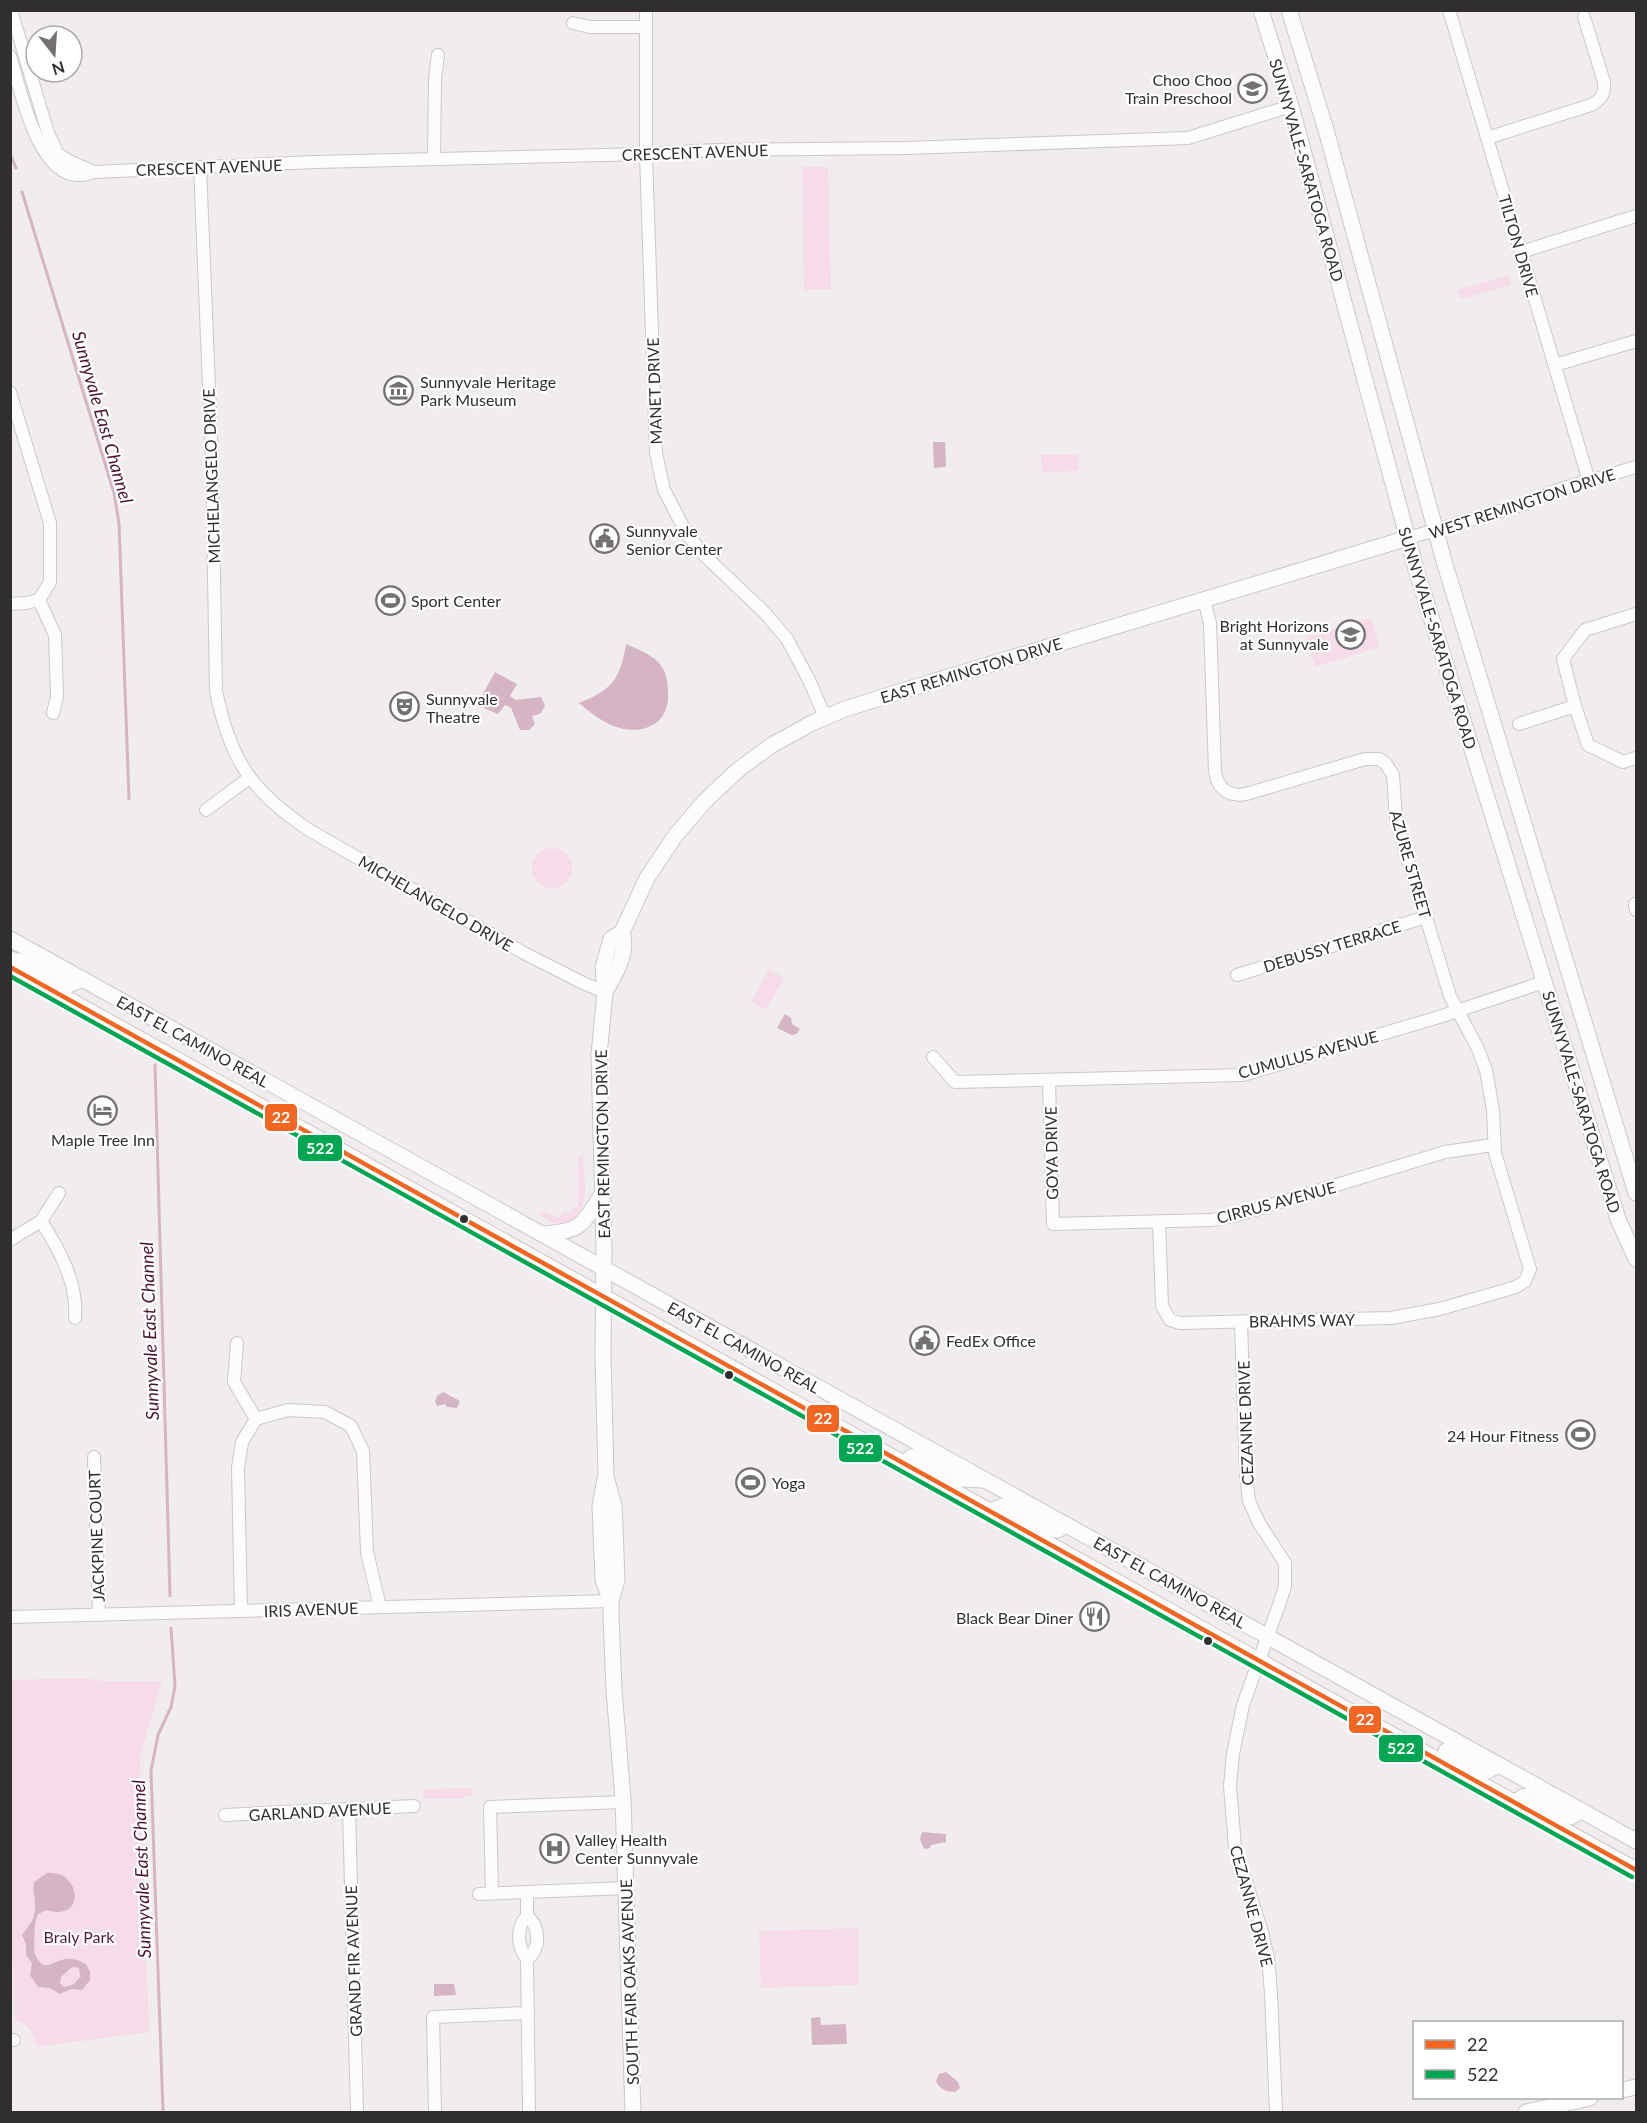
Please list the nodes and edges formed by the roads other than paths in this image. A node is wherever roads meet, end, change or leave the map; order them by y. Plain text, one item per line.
1 (11, 10) edge
2 (646, 10) edge
3 (1260, 10) edge
4 (1289, 10) edge
5 (1449, 10) edge
6 (1584, 17) dead end
7 (573, 23) dead end
8 (646, 27) junction
9 (438, 55) dead end
10 (10, 56) edge
11 (1291, 106) junction
12 (1487, 138) junction
13 (646, 154) junction
14 (55, 158) junction
15 (434, 159) junction
16 (200, 168) junction
17 (1636, 216) edge
18 (1521, 252) junction
19 (1636, 341) edge
20 (1555, 365) junction
21 (10, 392) edge
22 (1636, 467) edge
23 (1589, 481) junction
24 (1436, 530) junction
25 (1408, 538) junction
26 (39, 600) junction
27 (1204, 600) junction
28 (10, 604) edge
29 (1636, 614) edge
30 (1575, 706) junction
31 (52, 713) dead end
32 (825, 717) junction
33 (1519, 724) dead end
34 (1636, 758) edge
35 (249, 778) junction
36 (206, 810) dead end
37 (1426, 917) junction
38 (10, 939) edge
39 (10, 959) edge
40 (10, 967) edge
41 (1237, 975) dead end
42 (83, 979) junction
43 (1544, 982) junction
44 (604, 992) junction
45 (133, 1008) junction
46 (86, 1010) junction
47 (1457, 1010) junction
48 (933, 1057) dead end
49 (1049, 1081) junction
50 (1493, 1145) junction
51 (1636, 1193) edge
52 (59, 1194) dead end
53 (602, 1194) junction
54 (41, 1221) junction
55 (1159, 1222) junction
56 (1053, 1224) joint
57 (544, 1234) junction
58 (10, 1240) edge
59 (1636, 1259) edge
60 (604, 1269) junction
61 (1528, 1277) joint
62 (604, 1297) junction
63 (75, 1318) dead end
64 (1241, 1322) junction
65 (237, 1343) dead end
66 (256, 1419) junction
67 (94, 1457) dead end
68 (906, 1464) junction
69 (986, 1480) junction
70 (991, 1511) junction
71 (1065, 1524) junction
72 (611, 1601) junction
73 (380, 1607) junction
74 (241, 1611) junction
75 (99, 1615) junction
76 (10, 1617) edge
77 (1267, 1636) junction
78 (1260, 1660) junction
79 (1413, 1744) junction
80 (1499, 1765) junction
81 (623, 1802) junction
82 (1517, 1803) junction
83 (414, 1806) dead end
84 (349, 1809) junction
85 (1581, 1810) junction
86 (225, 1815) dead end
87 (1636, 1841) edge
88 (1636, 1870) edge
89 (626, 1888) junction
90 (527, 1892) junction
91 (528, 2013) junction
92 (1581, 2099) edge
93 (357, 2112) edge
94 (435, 2112) edge
95 (529, 2112) edge
96 (633, 2112) edge
97 (1276, 2112) edge
98 (1526, 2112) edge

1 - 14 street
2 - 8 street, MANET DRIVE
3 - 11 main road, SUNNYVALE-SARATOGA ROAD
4 - 24 main road, SUNNYVALE-SARATOGA ROAD
5 - 12 street, TILTON DRIVE
6 - 12 street
7 - 8 street
8 - 13 street, MANET DRIVE
9 - 15 street
10 - 14 street
11 - 13 street, CRESCENT AVENUE
11 - 25 main road, SUNNYVALE-SARATOGA ROAD
12 - 18 street, TILTON DRIVE
13 - 15 street, CRESCENT AVENUE
13 - 32 street, MANET DRIVE
14 - 16 street, CRESCENT AVENUE
15 - 16 street, CRESCENT AVENUE
16 - 35 street, MICHELANGELO DRIVE
17 - 18 street
18 - 20 street, TILTON DRIVE
19 - 20 street
20 - 23 street, TILTON DRIVE
21 - 26 street
22 - 23 street, WEST REMINGTON DRIVE
23 - 24 street, WEST REMINGTON DRIVE
24 - 25 street, WEST REMINGTON DRIVE
24 - 51 main road, SUNNYVALE-SARATOGA ROAD
25 - 27 main road, EAST REMINGTON DRIVE
25 - 43 main road, SUNNYVALE-SARATOGA ROAD
26 - 28 street
26 - 31 street
27 - 32 main road, EAST REMINGTON DRIVE
27 - 37 street, AZURE STREET
29 - 30 street
30 - 33 street
30 - 34 street
32 - 44 main road, EAST REMINGTON DRIVE
35 - 36 street
35 - 44 street, MICHELANGELO DRIVE
37 - 41 street, DEBUSSY TERRACE
37 - 47 street, AZURE STREET
38 - 42 main road, EAST EL CAMINO REAL
39 - 42 main road
40 - 46 main road, EAST EL CAMINO REAL
42 - 45 main road, EAST EL CAMINO REAL
43 - 47 street, CUMULUS AVENUE
43 - 59 main road, SUNNYVALE-SARATOGA ROAD
44 - 53 main road, EAST REMINGTON DRIVE
45 - 46 main road
45 - 57 main road, EAST EL CAMINO REAL
46 - 62 main road, EAST EL CAMINO REAL
47 - 49 street, CUMULUS AVENUE
47 - 50 street, AZURE STREET
48 - 49 street, CUMULUS AVENUE
49 - 56 street, GOYA DRIVE
50 - 55 street, CIRRUS AVENUE
50 - 61 street, AZURE STREET
52 - 54 street
53 - 57 main road
53 - 60 main road, EAST REMINGTON DRIVE
54 - 58 street
54 - 63 street
55 - 56 street, CIRRUS AVENUE
55 - 64 street, BRAHMS WAY
57 - 60 main road, EAST EL CAMINO REAL
60 - 62 main road, EAST REMINGTON DRIVE
60 - 69 main road, EAST EL CAMINO REAL
61 - 64 street, BRAHMS WAY
62 - 68 main road, EAST EL CAMINO REAL
62 - 72 main road, SOUTH FAIR OAKS AVENUE
64 - 77 street, CEZANNE DRIVE
65 - 66 street
66 - 73 street
66 - 74 street
67 - 75 street, JACKPINE COURT
68 - 69 main road
68 - 70 main road, EAST EL CAMINO REAL
69 - 71 main road, EAST EL CAMINO REAL
70 - 71 main road
70 - 78 main road, EAST EL CAMINO REAL
71 - 77 main road, EAST EL CAMINO REAL
72 - 73 street, IRIS AVENUE
72 - 81 main road, SOUTH FAIR OAKS AVENUE
73 - 74 street, IRIS AVENUE
74 - 75 street, IRIS AVENUE
75 - 76 street, IRIS AVENUE
77 - 78 street, CEZANNE DRIVE
77 - 80 main road, EAST EL CAMINO REAL
78 - 79 main road, EAST EL CAMINO REAL
78 - 97 street, CEZANNE DRIVE
79 - 80 main road
79 - 82 main road, EAST EL CAMINO REAL
80 - 85 main road, EAST EL CAMINO REAL
81 - 89 main road, SOUTH FAIR OAKS AVENUE
81 - 90 street
82 - 85 main road
82 - 88 main road, EAST EL CAMINO REAL
83 - 84 street, GARLAND AVENUE
84 - 86 street, GARLAND AVENUE
84 - 93 street, GRAND FIR AVENUE
85 - 87 main road, EAST EL CAMINO REAL
89 - 90 street
89 - 96 main road, SOUTH FAIR OAKS AVENUE
90 - 91 street
91 - 94 street
91 - 95 street
92 - 98 main road

